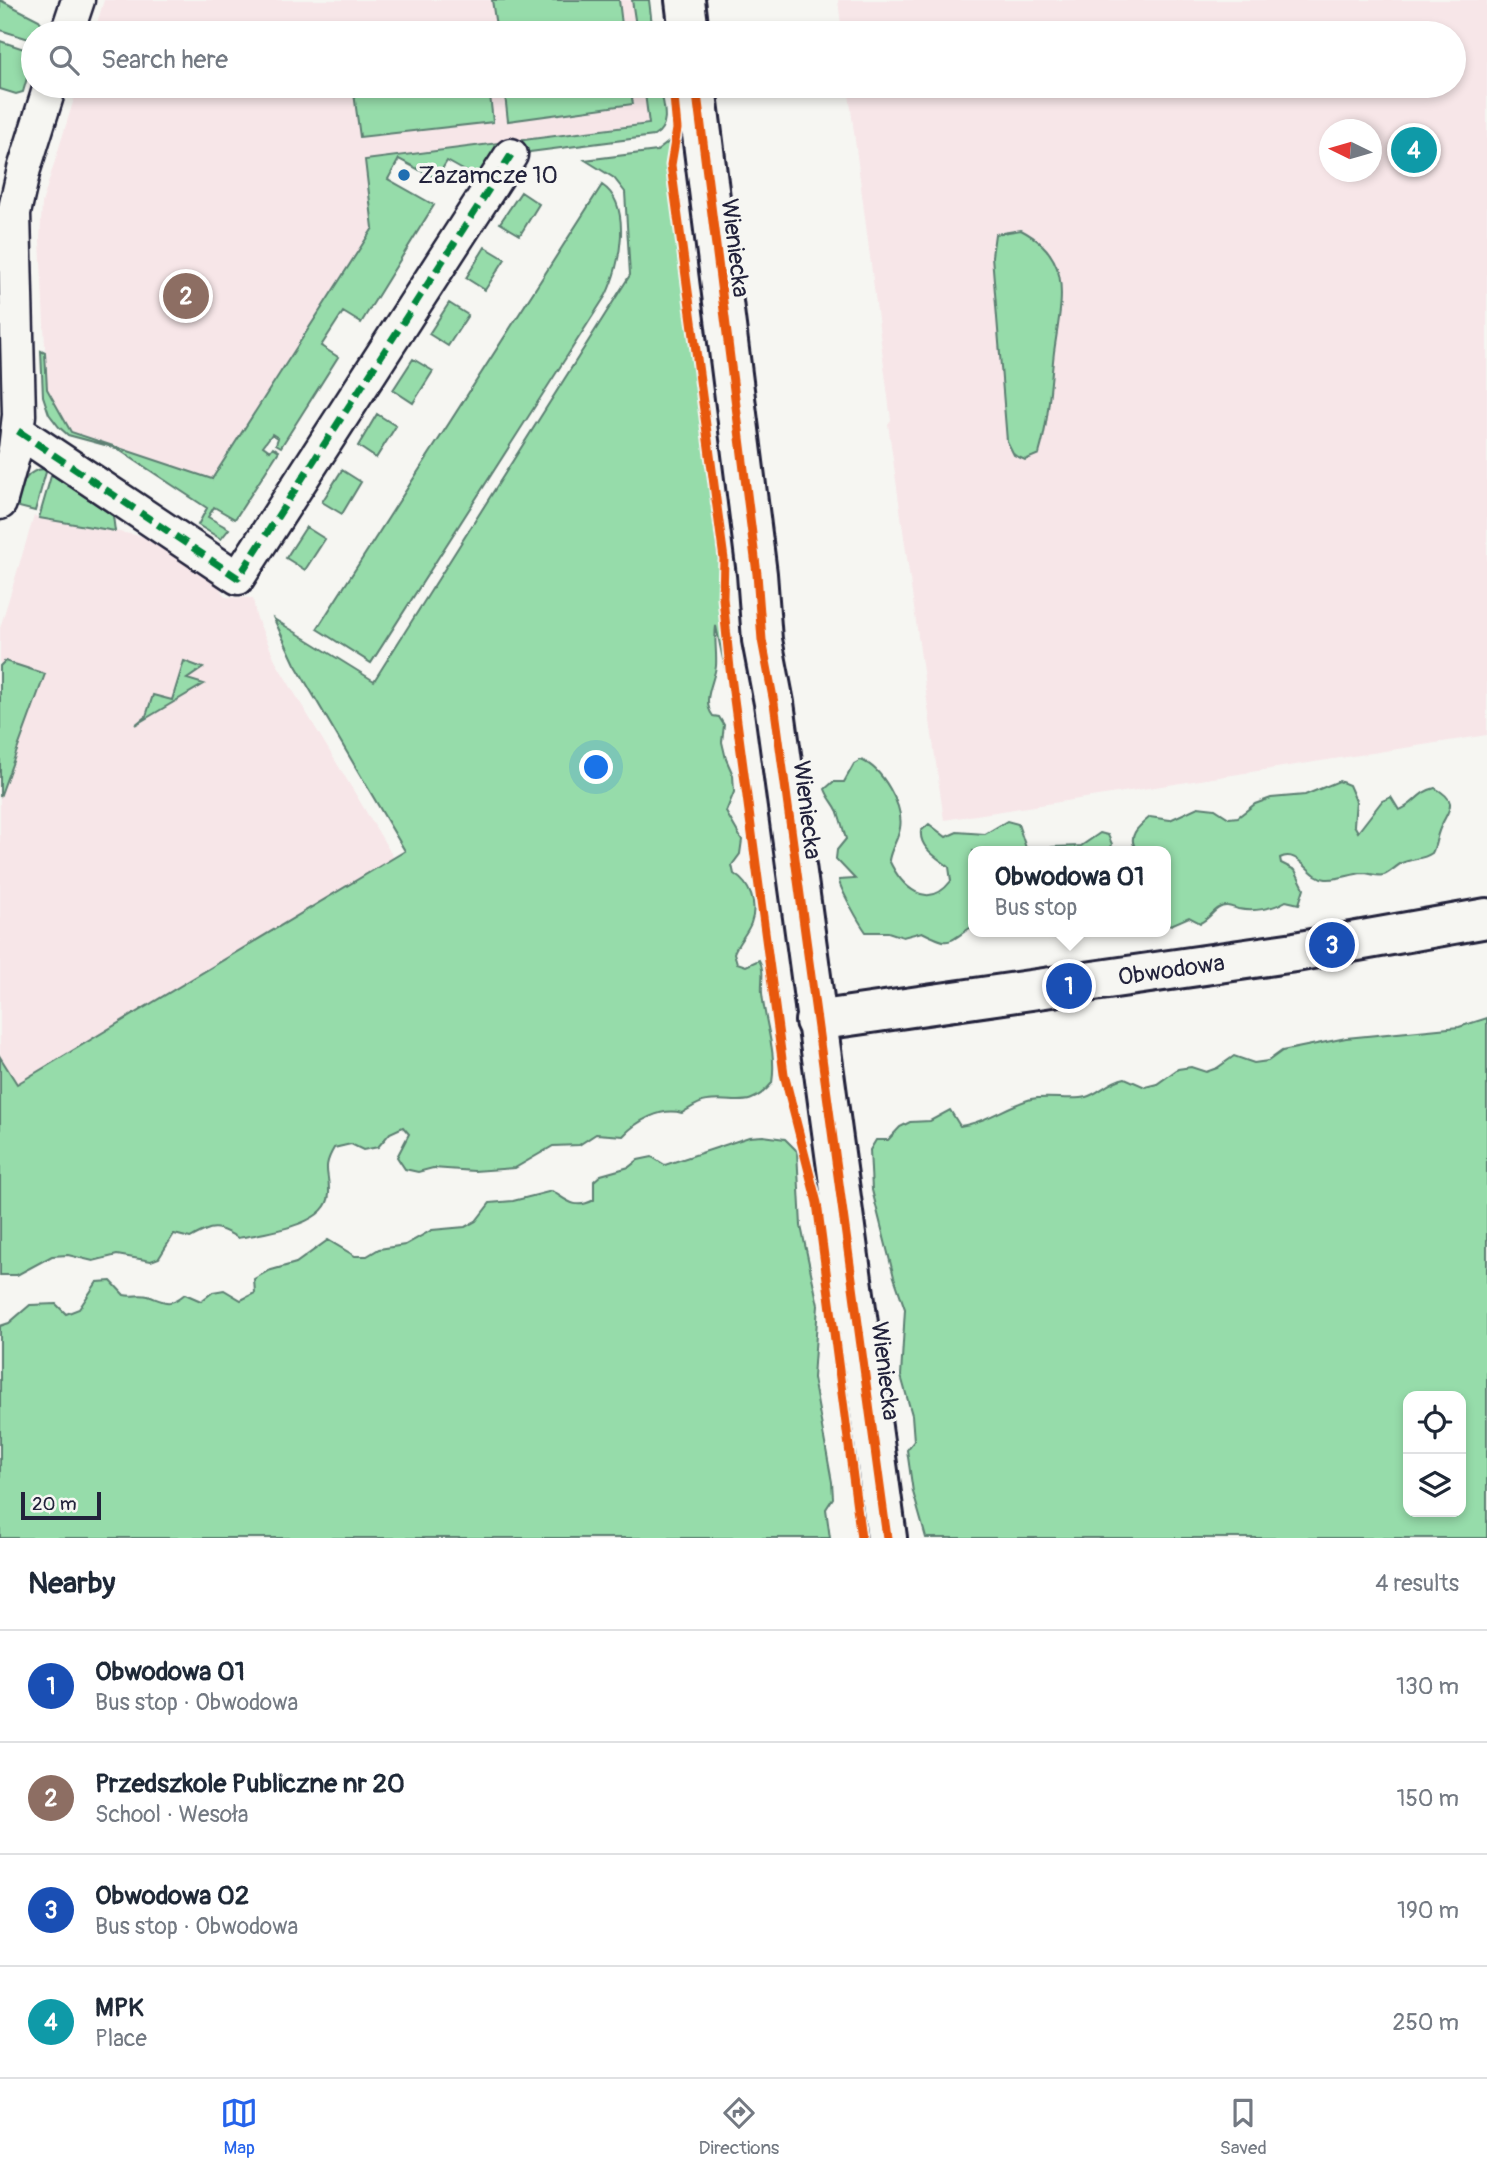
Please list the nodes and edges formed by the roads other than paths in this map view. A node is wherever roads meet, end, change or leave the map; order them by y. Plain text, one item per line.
1 (78, 0) edge
2 (685, 0) edge
3 (71, 21) edge
4 (688, 21) edge
5 (46, 98) edge
6 (698, 98) edge
7 (511, 155) dead end
8 (18, 431) junction
9 (0, 503) edge
10 (1487, 918) edge
11 (815, 1021) junction
12 (887, 1538) edge

1 - 3 street
2 - 4 street
5 - 8 street
6 - 11 street, Wieniecka
7 - 8 street
8 - 9 street
10 - 11 street, Obwodowa
11 - 12 street, Wieniecka

